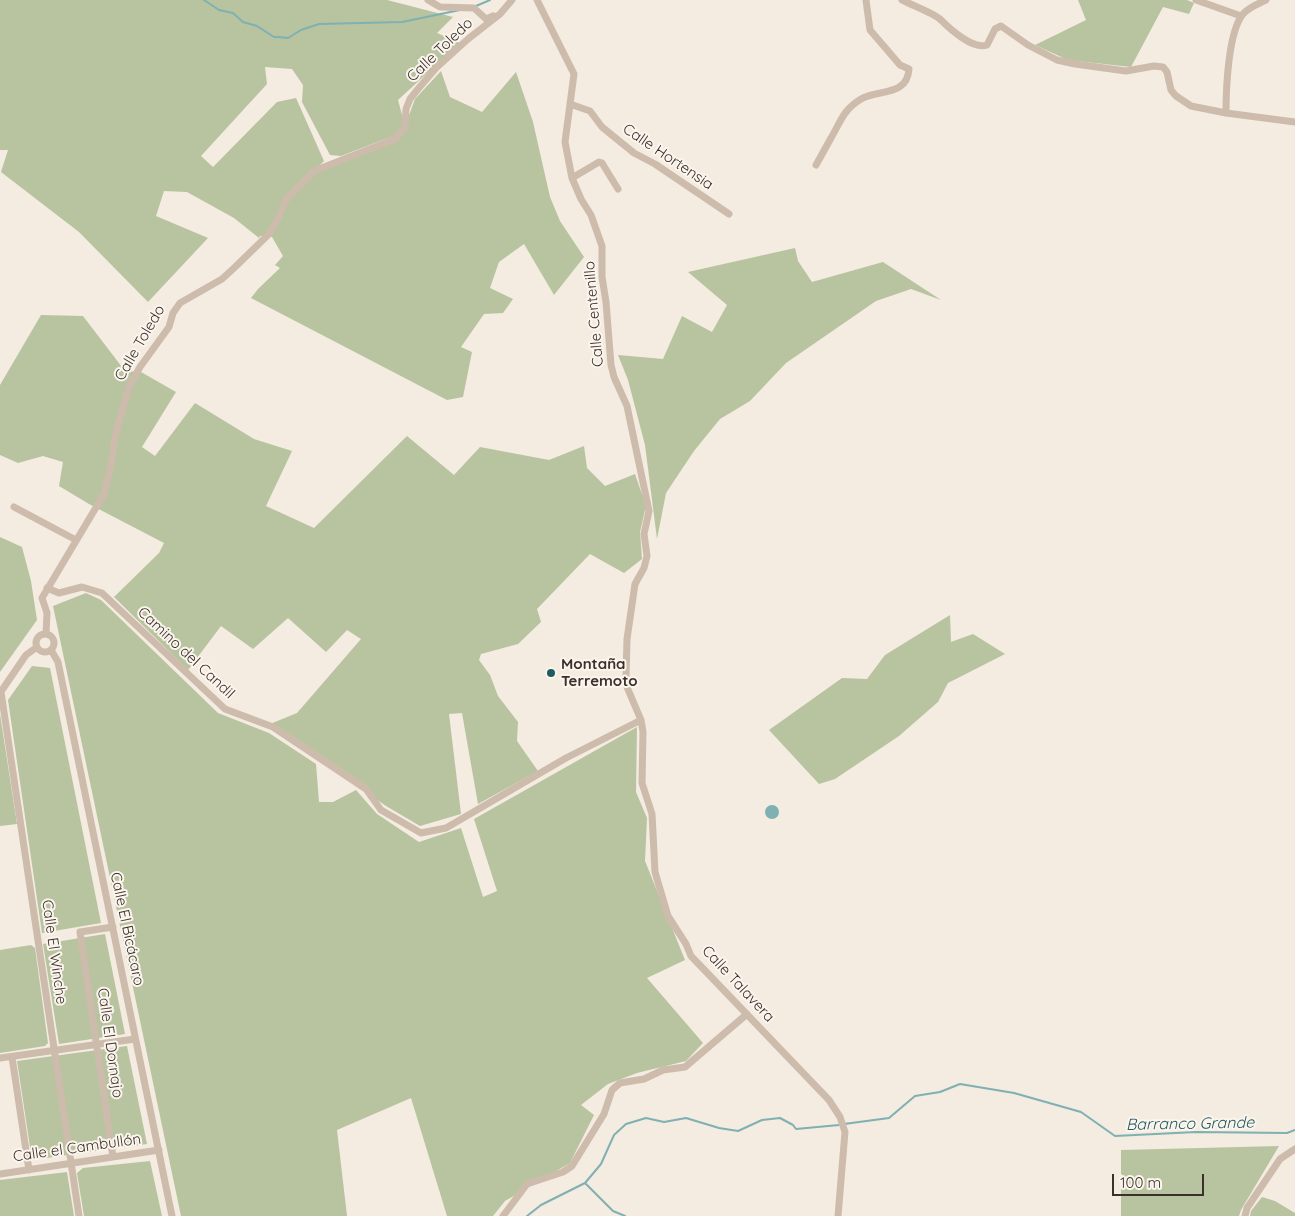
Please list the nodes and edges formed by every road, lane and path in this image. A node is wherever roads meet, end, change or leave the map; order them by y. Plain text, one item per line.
1 (428, 0) edge
2 (512, 0) edge
3 (537, 0) edge
4 (866, 0) edge
5 (902, 0) edge
6 (1196, 0) edge
7 (1266, 0) edge
8 (503, 12) junction
9 (1241, 16) junction
10 (570, 104) junction
11 (1226, 113) junction
12 (1295, 122) edge
13 (816, 165) dead end
14 (572, 178) junction
15 (618, 188) dead end
16 (729, 214) dead end
17 (14, 507) dead end
18 (76, 540) junction
19 (47, 588) junction
20 (46, 634) junction
21 (36, 647) junction
22 (50, 650) junction
23 (1, 692) edge
24 (641, 720) junction
25 (112, 927) junction
26 (747, 1014) junction
27 (135, 1039) junction
28 (96, 1045) junction
29 (54, 1051) junction
30 (12, 1056) junction
31 (0, 1058) edge
32 (1295, 1149) edge
33 (159, 1150) junction
34 (113, 1157) junction
35 (71, 1163) junction
36 (29, 1170) junction
37 (0, 1174) edge
38 (79, 1216) edge
39 (172, 1216) edge
40 (503, 1216) edge
41 (838, 1216) edge
42 (1245, 1216) edge

1 - 8 street
2 - 8 street, Calle Toledo
3 - 10 street, Calle Centenillo
4 - 13 street
5 - 11 street
6 - 9 street
7 - 9 street
8 - 18 street, Calle Toledo
9 - 11 street
10 - 14 street, Calle Centenillo
10 - 16 street, Calle Hortensia
11 - 12 street
14 - 15 street
14 - 24 street, Calle Centenillo
17 - 18 street
18 - 19 street, Calle Toledo
19 - 20 street, Calle Toledo
19 - 24 street, Camino del Candil
20 - 21 street
20 - 22 street
21 - 22 street
21 - 23 street
22 - 25 street, Calle El Bicácaro
23 - 29 street, Calle El Winche
24 - 26 street, Calle Talavera
25 - 27 street, Calle El Bicácaro
25 - 28 street, Calle El Dornajo
26 - 40 street
26 - 41 street, Calle Talavera
27 - 28 street
27 - 33 street, Calle El Bicácaro
28 - 29 street
28 - 34 street, Calle El Dornajo
29 - 30 street
29 - 35 street, Calle El Winche
30 - 31 street
30 - 36 street
32 - 42 street
33 - 34 street, Calle el Cambullón
33 - 39 street, Calle El Bicácaro
34 - 35 street, Calle el Cambullón
35 - 36 street, Calle el Cambullón
35 - 38 street, Calle El Winche
36 - 37 street, Calle el Cambullón

